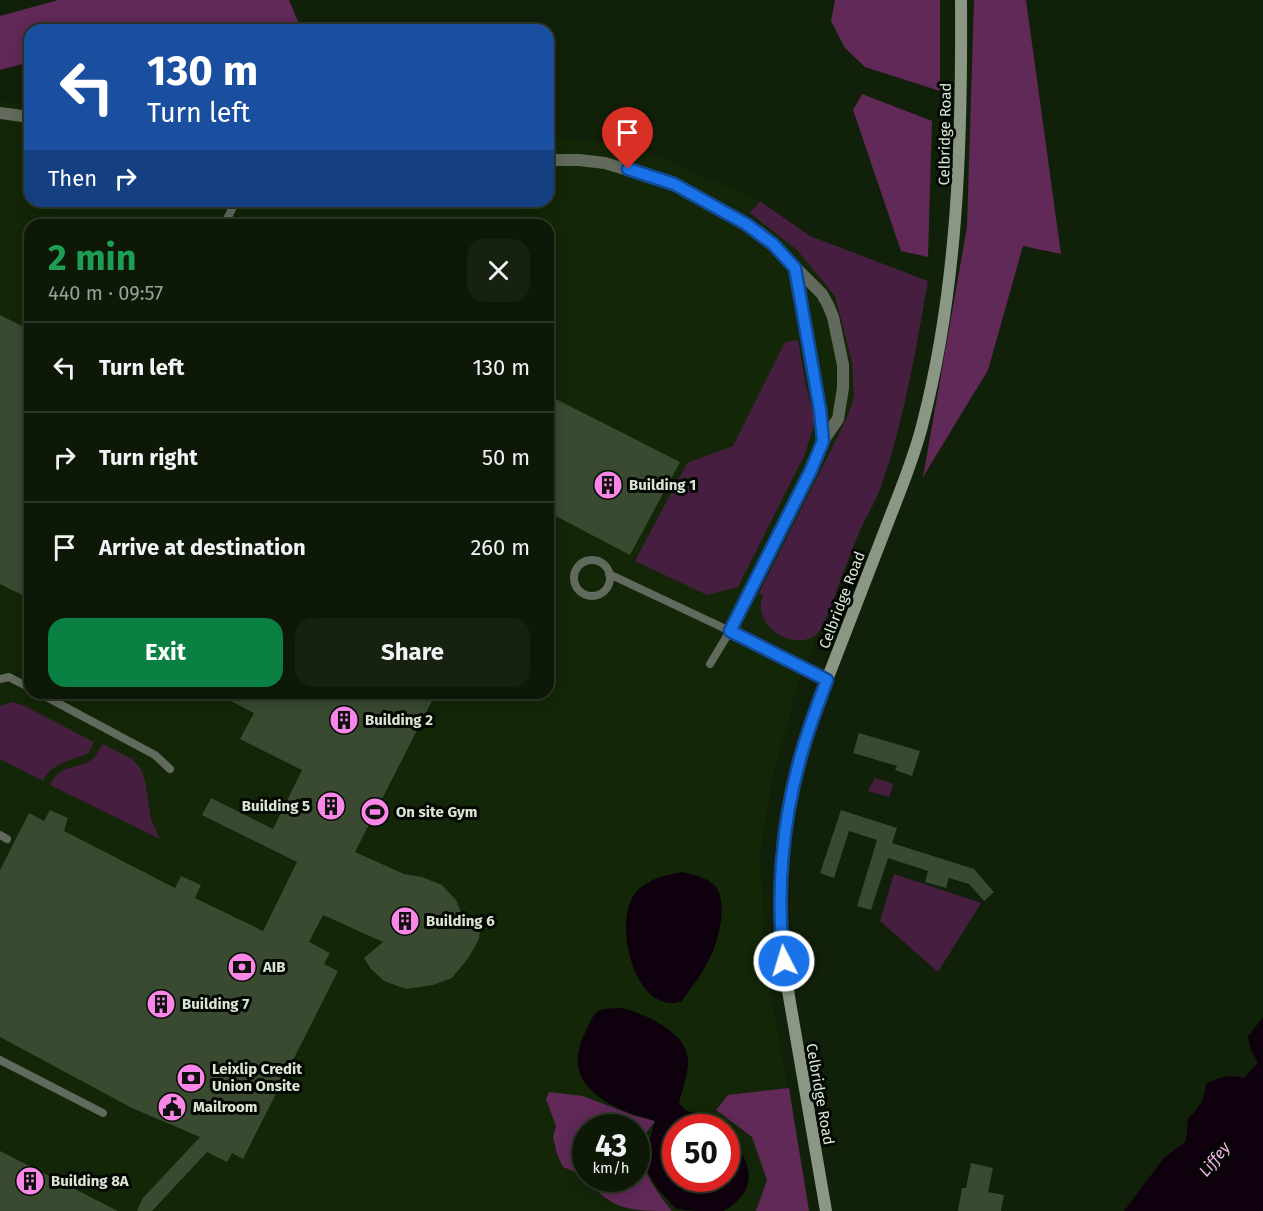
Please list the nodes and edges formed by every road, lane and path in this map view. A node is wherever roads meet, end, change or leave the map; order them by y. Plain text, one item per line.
1 (961, 0) edge
2 (0, 113) edge
3 (24, 116) edge
4 (554, 160) edge
5 (795, 268) junction
6 (823, 441) junction
7 (609, 574) junction
8 (730, 631) junction
9 (710, 664) dead end
10 (0, 679) edge
11 (827, 680) junction
12 (24, 685) edge
13 (50, 699) edge
14 (170, 769) dead end
15 (0, 1060) edge
16 (103, 1113) dead end
17 (826, 1211) edge

1 - 11 main road, Celbridge Road
2 - 3 street
4 - 5 street
5 - 6 street
5 - 6 street
6 - 8 street
7 - 7 lane
7 - 8 lane
8 - 9 lane
8 - 11 street
10 - 12 lane
11 - 17 main road, Celbridge Road
13 - 14 lane
15 - 16 lane

